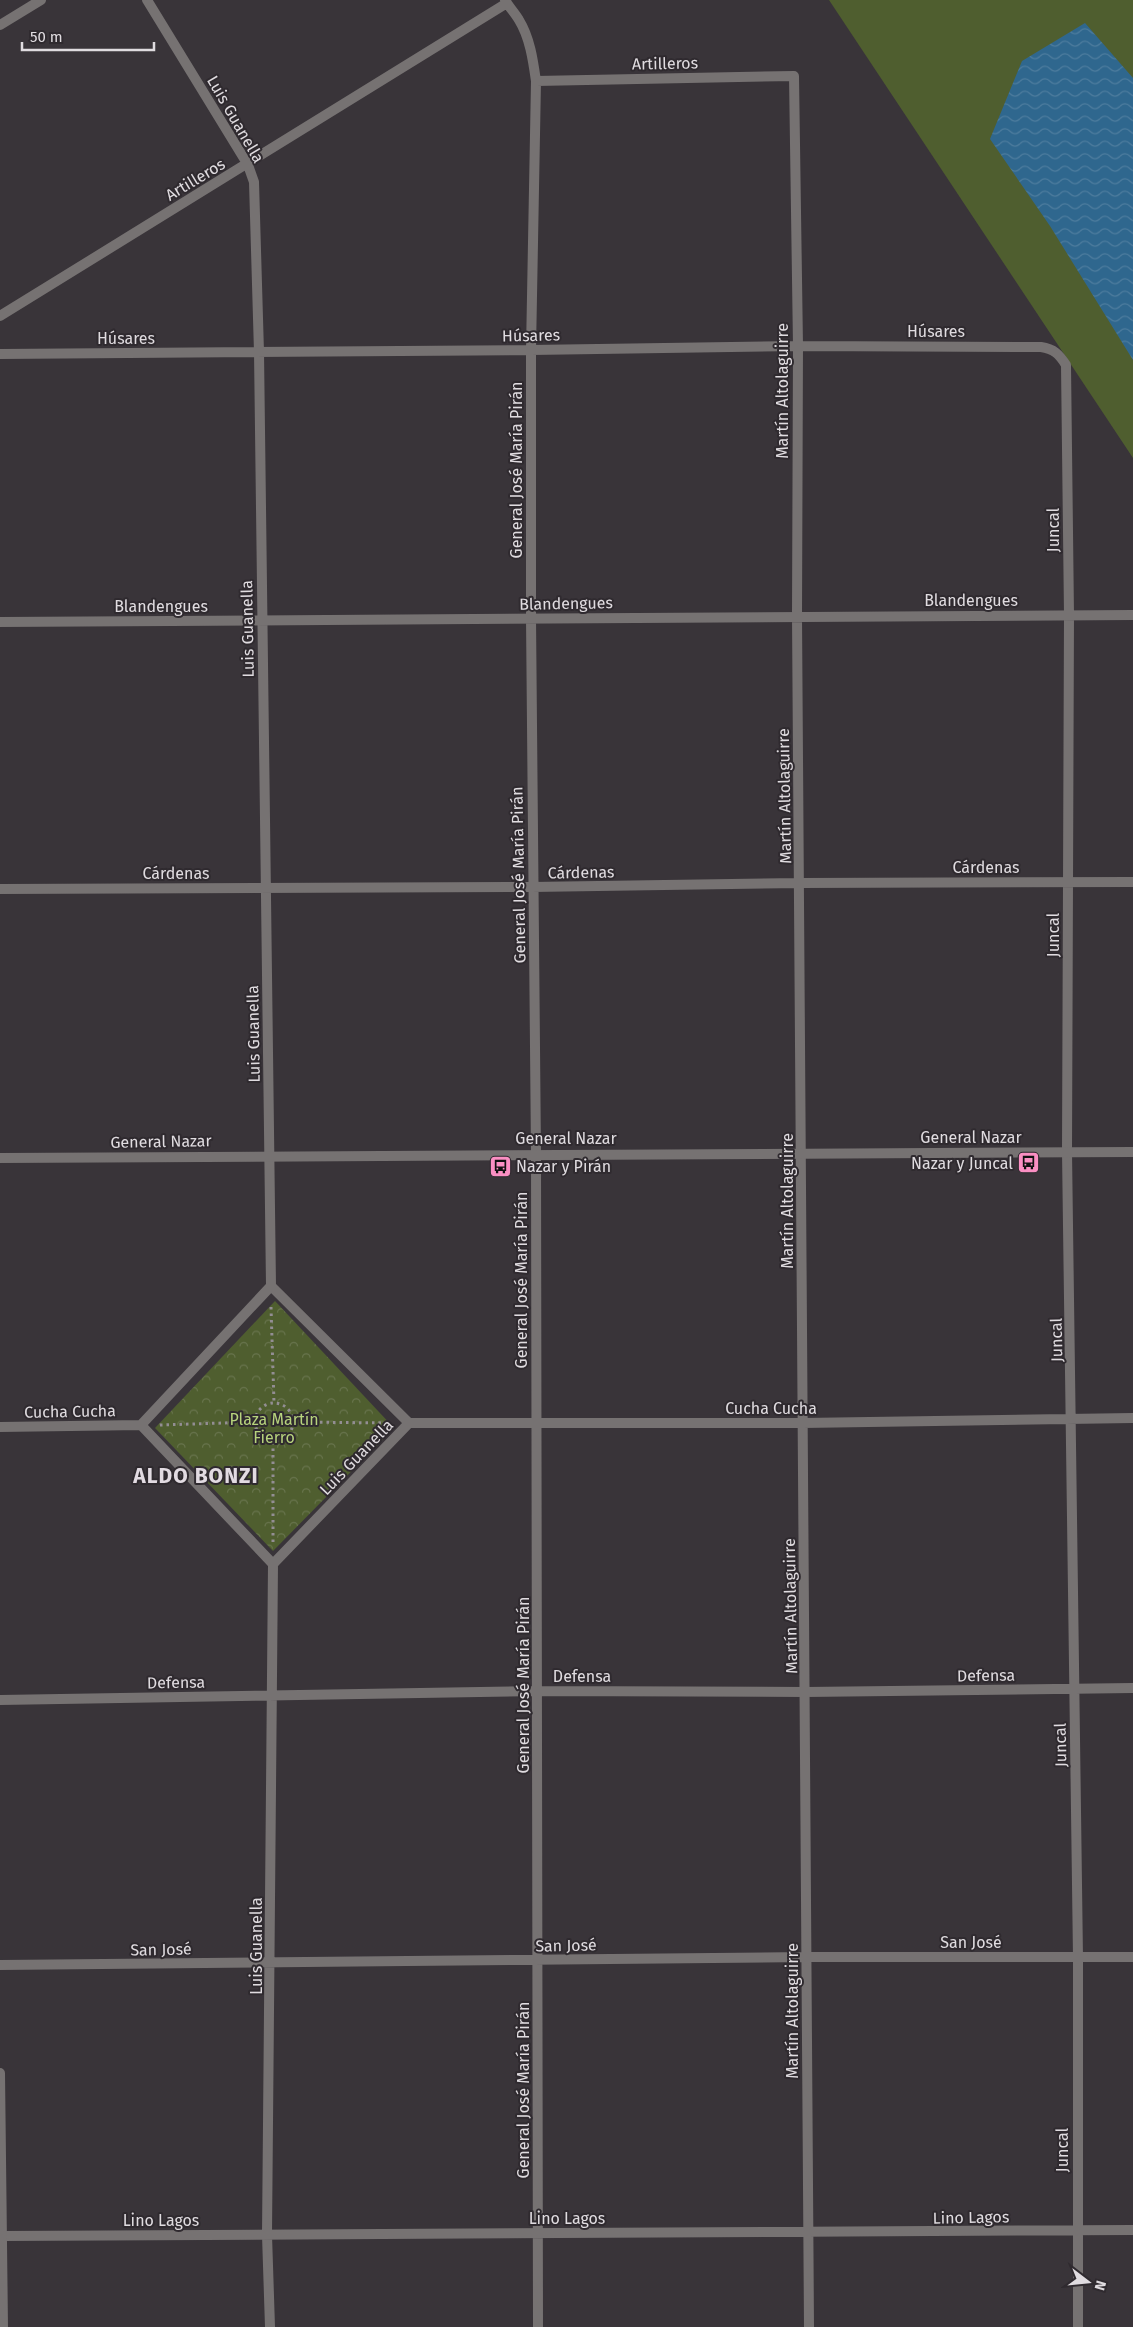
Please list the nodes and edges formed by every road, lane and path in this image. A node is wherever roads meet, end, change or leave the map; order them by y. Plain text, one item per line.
1 (41, 0) edge
2 (147, 0) edge
3 (506, 2) edge
4 (0, 25) edge
5 (794, 76) joint
6 (536, 81) junction
7 (248, 165) junction
8 (0, 316) edge
9 (798, 346) junction
10 (531, 350) junction
11 (259, 352) junction
12 (0, 354) edge
13 (1060, 355) joint
14 (1069, 615) junction
15 (1133, 615) edge
16 (797, 616) junction
17 (531, 618) junction
18 (262, 620) junction
19 (0, 622) edge
20 (1068, 882) junction
21 (1133, 882) edge
22 (800, 883) junction
23 (265, 888) junction
24 (532, 888) junction
25 (0, 889) edge
26 (801, 1152) junction
27 (1067, 1152) junction
28 (1133, 1152) edge
29 (536, 1154) junction
30 (270, 1156) junction
31 (0, 1158) edge
32 (270, 1286) junction
33 (274, 1403) junction
34 (1133, 1418) edge
35 (1072, 1420) junction
36 (255, 1422) junction
37 (294, 1422) junction
38 (409, 1423) junction
39 (803, 1423) junction
40 (536, 1424) junction
41 (141, 1425) junction
42 (0, 1427) edge
43 (273, 1442) junction
44 (273, 1564) junction
45 (1074, 1688) junction
46 (1133, 1688) edge
47 (538, 1691) junction
48 (806, 1692) junction
49 (272, 1695) junction
50 (0, 1700) edge
51 (1078, 1956) junction
52 (1133, 1956) edge
53 (807, 1957) junction
54 (538, 1960) junction
55 (271, 1963) junction
56 (0, 1966) edge
57 (0, 2073) edge
58 (1133, 2230) edge
59 (1076, 2231) junction
60 (538, 2233) junction
61 (809, 2234) junction
62 (267, 2235) junction
63 (1, 2236) edge
64 (2, 2327) edge
65 (270, 2327) edge
66 (538, 2327) edge
67 (810, 2327) edge
68 (1078, 2327) edge

1 - 4 street
2 - 7 street, Luis Guanella
3 - 6 street, General José María Pirán
3 - 7 street, Artilleros
5 - 6 street, Artilleros
5 - 9 street, Martín Altolaguirre
6 - 10 street, General José María Pirán
7 - 8 street, Artilleros
7 - 11 street, Luis Guanella
9 - 10 street, Húsares
9 - 13 street, Húsares
9 - 16 street, Martín Altolaguirre
10 - 11 street, Húsares
10 - 17 street, General José María Pirán
11 - 12 street, Húsares
11 - 18 street, Luis Guanella
13 - 14 street, Juncal
14 - 15 street, Blandengues
14 - 16 street, Blandengues
14 - 20 street, Juncal
16 - 17 street, Blandengues
16 - 22 street, Martín Altolaguirre
17 - 18 street, Blandengues
17 - 24 street, General José María Pirán
18 - 19 street, Blandengues
18 - 23 street, Luis Guanella
20 - 21 street, Cárdenas
20 - 22 street, Cárdenas
20 - 27 street, Juncal
22 - 24 street, Cárdenas
22 - 26 street, Martín Altolaguirre
23 - 24 street, Cárdenas
23 - 25 street, Cárdenas
23 - 30 street, Luis Guanella
24 - 29 street, General José María Pirán
26 - 27 street, General Nazar
26 - 29 street, General Nazar
26 - 39 street, Martín Altolaguirre
27 - 28 street, General Nazar
27 - 35 street, Juncal
29 - 30 street, General Nazar
29 - 40 street, General José María Pirán
30 - 31 street, General Nazar
30 - 32 street, Luis Guanella
32 - 33 path
32 - 38 street, Luis Guanella
32 - 41 street
33 - 36 path
33 - 37 path
34 - 35 street, Cucha Cucha
35 - 39 street, Cucha Cucha
35 - 45 street, Juncal
36 - 41 path
36 - 43 path
37 - 38 path
37 - 43 path
38 - 40 street, Cucha Cucha
38 - 44 street, Luis Guanella
39 - 40 street, Cucha Cucha
39 - 48 street, Martín Altolaguirre
40 - 47 street, General José María Pirán
41 - 42 street, Cucha Cucha
41 - 44 street
43 - 44 path
44 - 49 street, Luis Guanella
45 - 46 street, Defensa
45 - 48 street, Defensa
45 - 51 street, Juncal
47 - 48 street, Defensa
47 - 49 street, Defensa
47 - 54 street, General José María Pirán
48 - 53 street, Martín Altolaguirre
49 - 50 street, Defensa
49 - 55 street, Luis Guanella
51 - 52 street, San José
51 - 53 street, San José
51 - 59 street, Juncal
53 - 54 street, San José
53 - 61 street, Martín Altolaguirre
54 - 55 street, San José
54 - 60 street, General José María Pirán
55 - 56 street, San José
55 - 62 street, Luis Guanella
57 - 63 street
58 - 59 street, Lino Lagos
59 - 61 street, Lino Lagos
59 - 68 street, Juncal
60 - 61 street, Lino Lagos
60 - 62 street, Lino Lagos
60 - 66 street, General José María Pirán
61 - 67 street, Martín Altolaguirre
62 - 63 street, Lino Lagos
62 - 65 street, Luis Guanella
63 - 64 street

